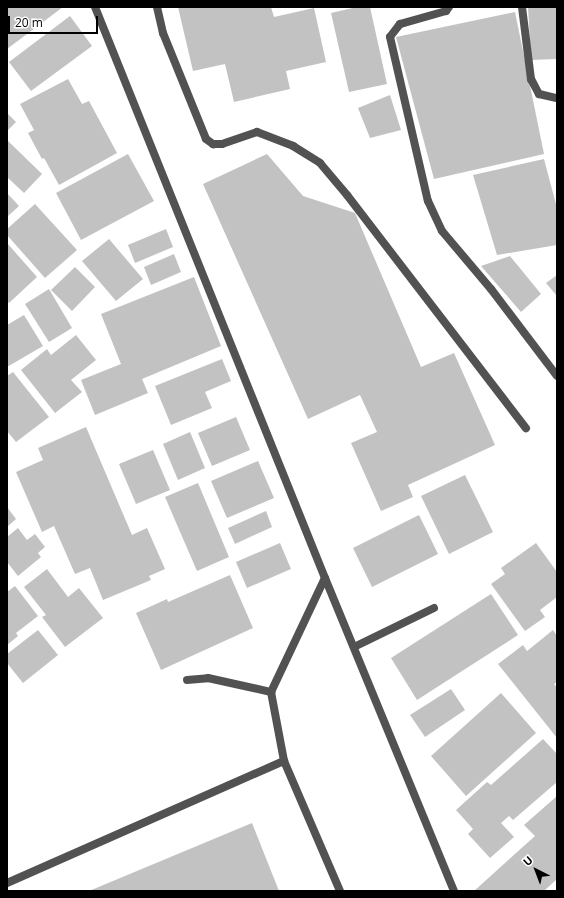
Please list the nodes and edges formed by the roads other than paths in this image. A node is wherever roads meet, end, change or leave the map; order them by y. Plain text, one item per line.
1 (95, 7) edge
2 (156, 7) edge
3 (449, 7) edge
4 (522, 7) edge
5 (557, 98) edge
6 (557, 376) edge
7 (526, 428) dead end
8 (325, 578) junction
9 (434, 608) dead end
10 (354, 647) junction
11 (187, 680) dead end
12 (271, 692) junction
13 (284, 761) junction
14 (7, 883) edge
15 (340, 891) edge
16 (454, 891) edge

1 - 8 street
2 - 7 street
3 - 6 street
4 - 5 street
8 - 10 street
8 - 12 street
9 - 10 street
10 - 16 street
11 - 12 street
12 - 13 street
13 - 14 street
13 - 15 street

